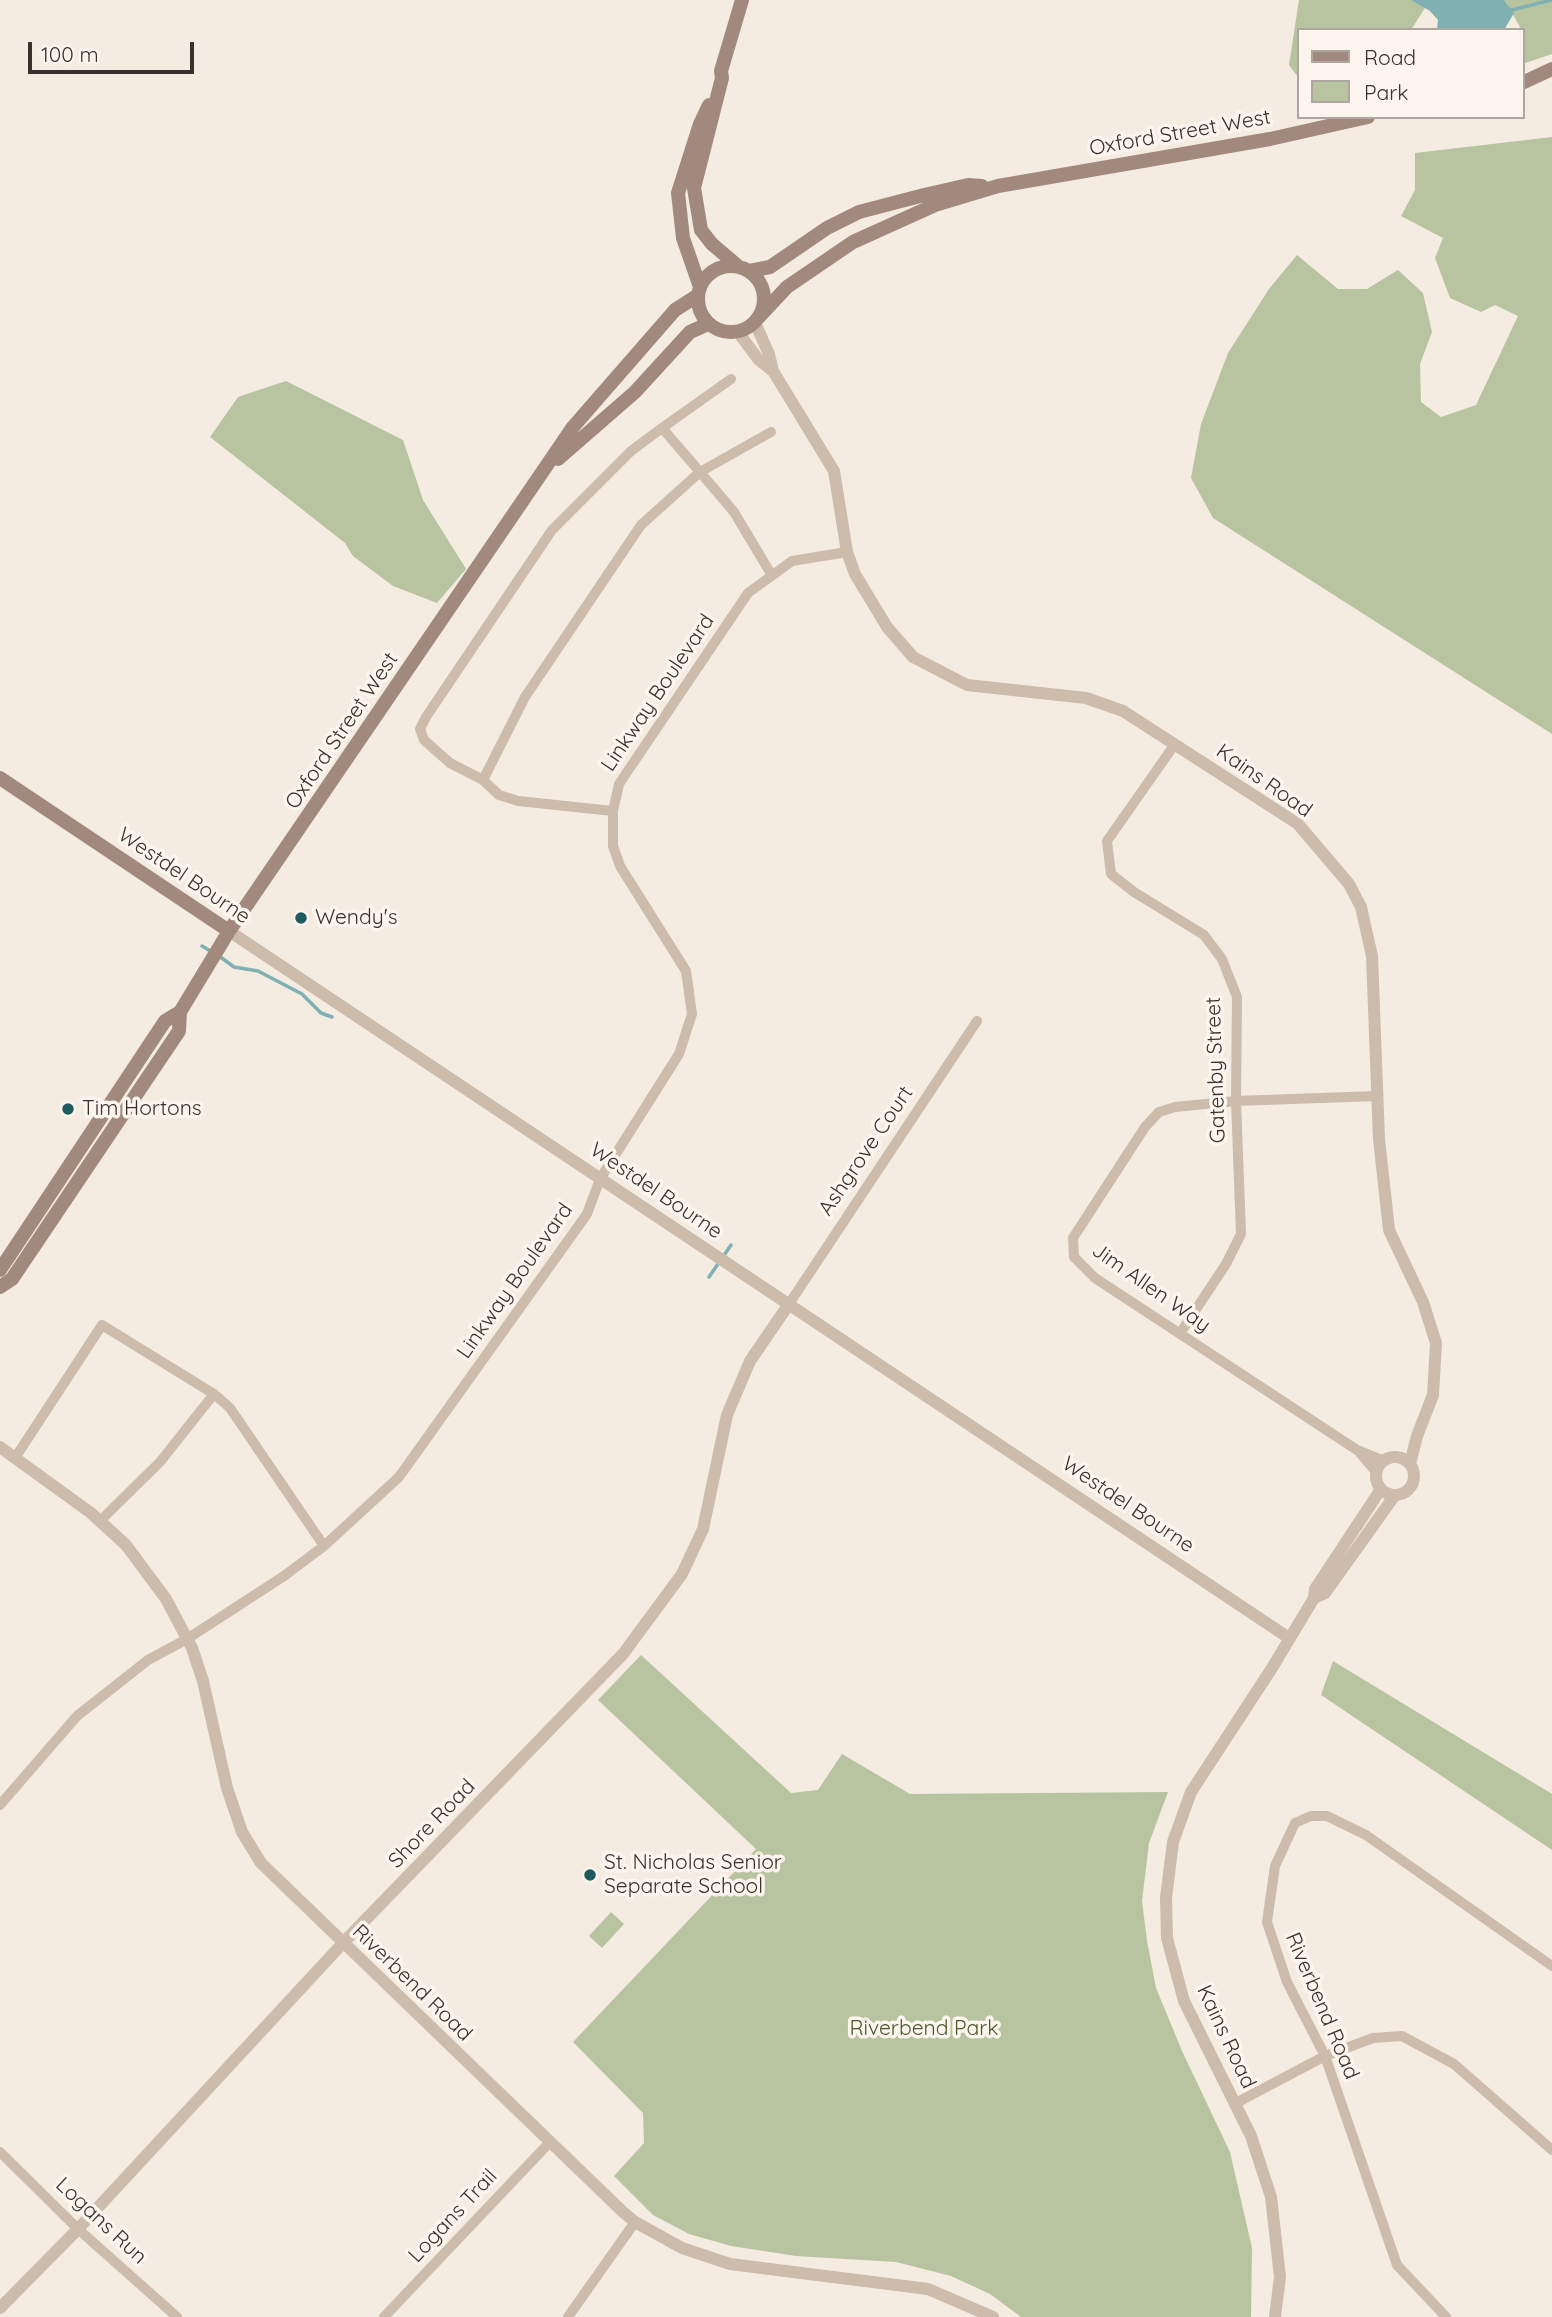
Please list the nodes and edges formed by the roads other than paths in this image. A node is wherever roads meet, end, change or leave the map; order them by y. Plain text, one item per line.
1 (742, 0) edge
2 (1552, 69) edge
3 (722, 78) junction
4 (1524, 82) edge
5 (1359, 119) edge
6 (998, 186) junction
7 (744, 269) junction
8 (698, 291) junction
9 (757, 320) junction
10 (708, 324) junction
11 (738, 332) junction
12 (773, 371) junction
13 (731, 379) dead end
14 (662, 428) junction
15 (771, 432) dead end
16 (700, 472) junction
17 (542, 475) junction
18 (847, 552) junction
19 (771, 574) junction
20 (1175, 744) junction
21 (0, 778) edge
22 (483, 780) junction
23 (613, 811) junction
24 (229, 931) junction
25 (180, 1013) junction
26 (977, 1021) dead end
27 (1377, 1096) junction
28 (1236, 1101) junction
29 (600, 1179) junction
30 (0, 1270) edge
31 (0, 1287) edge
32 (789, 1304) junction
33 (1181, 1332) junction
34 (214, 1394) junction
35 (1417, 1436) junction
36 (0, 1447) edge
37 (1357, 1450) junction
38 (15, 1458) junction
39 (1390, 1459) junction
40 (1410, 1464) junction
41 (1377, 1474) junction
42 (1381, 1489) junction
43 (1395, 1495) junction
44 (100, 1521) junction
45 (324, 1546) junction
46 (1314, 1598) junction
47 (1289, 1638) junction
48 (187, 1639) junction
49 (0, 1805) edge
50 (343, 1943) junction
51 (1552, 1966) edge
52 (1325, 2056) junction
53 (1236, 2103) junction
54 (550, 2142) junction
55 (1552, 2150) edge
56 (0, 2152) edge
57 (635, 2222) junction
58 (78, 2229) junction
59 (0, 2308) edge
60 (177, 2317) edge
61 (384, 2317) edge
62 (568, 2317) edge
63 (993, 2317) edge
64 (1275, 2317) edge
65 (1446, 2317) edge

1 - 3 main road
2 - 4 main road
3 - 7 main road
3 - 8 main road
5 - 6 main road, Oxford Street West
6 - 7 main road, Oxford Street West
6 - 9 main road, Oxford Street West
7 - 8 main road
7 - 9 main road
8 - 10 main road
8 - 17 main road, Oxford Street West
9 - 11 main road
9 - 12 street, Kains Road
10 - 11 main road
10 - 17 main road, Oxford Street West
11 - 12 street, Kains Road
12 - 18 street, Kains Road
13 - 14 street
14 - 16 street
14 - 22 street
15 - 16 street
16 - 19 street
16 - 22 street
17 - 24 main road, Oxford Street West
18 - 19 street, Linkway Boulevard
18 - 20 street, Kains Road
19 - 23 street, Linkway Boulevard
20 - 27 street, Kains Road
20 - 28 street, Gatenby Street
21 - 24 main road, Westdel Bourne
22 - 23 street
23 - 29 street, Linkway Boulevard
24 - 25 main road, Oxford Street West
24 - 29 street, Westdel Bourne
25 - 30 main road, Oxford Street West
25 - 31 main road, Oxford Street West
26 - 32 street, Ashgrove Court
27 - 28 street, Jim Allen Way
27 - 35 street, Kains Road
28 - 33 street, Gatenby Street
28 - 33 street, Jim Allen Way
29 - 32 street, Westdel Bourne
29 - 45 street, Linkway Boulevard
32 - 47 street, Westdel Bourne
32 - 50 street, Shore Road
33 - 37 street, Jim Allen Way
34 - 38 street
34 - 44 street
34 - 45 street
35 - 39 street, Kains Road
35 - 40 street, Kains Road
36 - 38 street, Riverbend Road
37 - 39 street, Jim Allen Way
37 - 41 street, Jim Allen Way
38 - 44 street, Riverbend Road
39 - 40 street
39 - 41 street
40 - 43 street
41 - 42 street
42 - 43 street
42 - 46 street, Kains Road
43 - 46 street, Kains Road
44 - 48 street, Riverbend Road
45 - 48 street, Linkway Boulevard
46 - 47 street, Kains Road
47 - 53 street, Kains Road
48 - 49 street, Linkway Boulevard
48 - 50 street, Riverbend Road
50 - 54 street, Riverbend Road
50 - 58 street, Shore Road
51 - 52 street, Riverbend Road
52 - 53 street
52 - 55 street
52 - 65 street, Riverbend Road
53 - 64 street, Kains Road
54 - 57 street, Riverbend Road
54 - 61 street, Logans Trail
56 - 58 street, Logans Run
57 - 62 street
57 - 63 street, Riverbend Road
58 - 59 street, Shore Road
58 - 60 street, Logans Run

